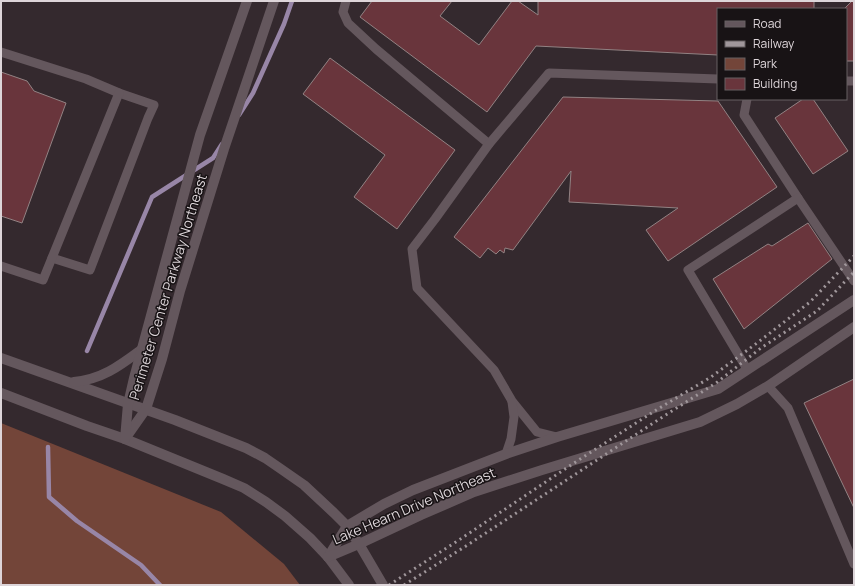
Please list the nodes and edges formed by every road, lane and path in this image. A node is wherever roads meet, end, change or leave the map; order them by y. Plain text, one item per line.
1 (247, 1) edge
2 (274, 1) edge
3 (346, 1) edge
4 (1, 52) edge
5 (717, 79) edge
6 (119, 93) junction
7 (747, 100) edge
8 (489, 144) junction
9 (798, 198) junction
10 (52, 258) junction
11 (1, 266) edge
12 (854, 280) edge
13 (854, 300) edge
14 (854, 327) edge
15 (141, 350) junction
16 (1, 358) edge
17 (747, 369) junction
18 (70, 383) junction
19 (768, 386) junction
20 (1, 393) edge
21 (512, 401) junction
22 (128, 404) junction
23 (146, 409) junction
24 (557, 437) junction
25 (125, 439) junction
26 (506, 454) junction
27 (347, 526) junction
28 (359, 544) junction
29 (328, 557) junction
30 (854, 564) edge
31 (349, 585) edge
32 (383, 585) edge

1 - 15 main road, Perimeter Center Parkway Northeast
2 - 23 main road, Perimeter Center Parkway Northeast
3 - 8 lane
4 - 6 lane
5 - 8 lane
6 - 10 lane
6 - 10 lane
7 - 9 lane
8 - 21 lane
9 - 12 lane
9 - 17 lane
10 - 11 lane
13 - 17 main road, Lake Hearn Drive Northeast
14 - 19 main road, Lake Hearn Drive Northeast
15 - 18 main road
15 - 22 main road, Perimeter Center Parkway Northeast
16 - 18 main road
17 - 24 main road, Lake Hearn Drive Northeast
18 - 22 main road
19 - 28 main road, Lake Hearn Drive Northeast
19 - 30 lane
20 - 25 main road
21 - 24 lane
21 - 26 lane
22 - 23 main road
22 - 25 main road, Perimeter Center Parkway Northeast
23 - 25 main road, Perimeter Center Parkway Northeast
23 - 27 main road
24 - 26 main road, Lake Hearn Drive Northeast
25 - 29 main road
26 - 27 main road, Lake Hearn Drive Northeast
27 - 28 main road
27 - 29 main road, Lake Hearn Drive Northeast
28 - 29 main road, Lake Hearn Drive Northeast
28 - 32 main road
29 - 31 main road

